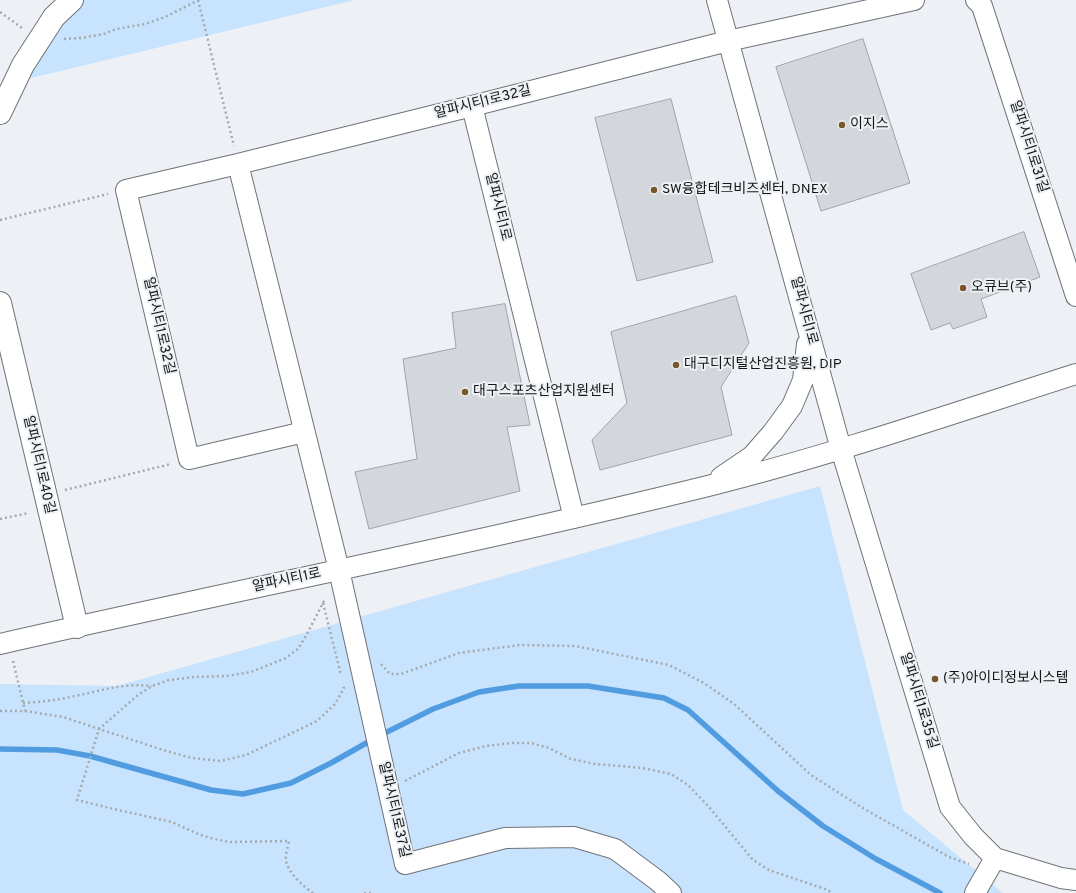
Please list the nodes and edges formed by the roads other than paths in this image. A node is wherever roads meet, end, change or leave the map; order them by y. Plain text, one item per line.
1 (72, 0) edge
2 (717, 0) edge
3 (914, 0) edge
4 (976, 0) edge
5 (728, 40) junction
6 (472, 106) junction
7 (0, 112) edge
8 (238, 164) junction
9 (1076, 296) edge
10 (0, 303) edge
11 (808, 332) junction
12 (1076, 374) edge
13 (304, 432) junction
14 (841, 449) junction
15 (710, 486) junction
16 (574, 518) junction
17 (340, 570) junction
18 (77, 627) junction
19 (4, 643) edge
20 (991, 864) junction
21 (1076, 880) edge
22 (671, 893) edge
23 (975, 893) edge

1 - 7 main road
2 - 5 street, 알파시티1로
3 - 5 street
4 - 9 street, 알파시티1로31길
5 - 6 street, 알파시티1로32길
5 - 11 street, 알파시티1로
6 - 8 street, 알파시티1로32길
6 - 16 street, 알파시티1로
8 - 13 street
8 - 13 street, 알파시티1로32길
10 - 18 main road, 알파시티1로40길
11 - 14 street, 알파시티1로
11 - 15 street
12 - 14 street
13 - 17 street
14 - 15 street, 알파시티1로
14 - 20 street, 알파시티1로35길
15 - 16 street, 알파시티1로
16 - 17 street, 알파시티1로
17 - 18 street, 알파시티1로
17 - 22 street, 알파시티1로37길
18 - 19 street, 알파시티1로
20 - 21 street, 알파시티1로35길
20 - 23 street

